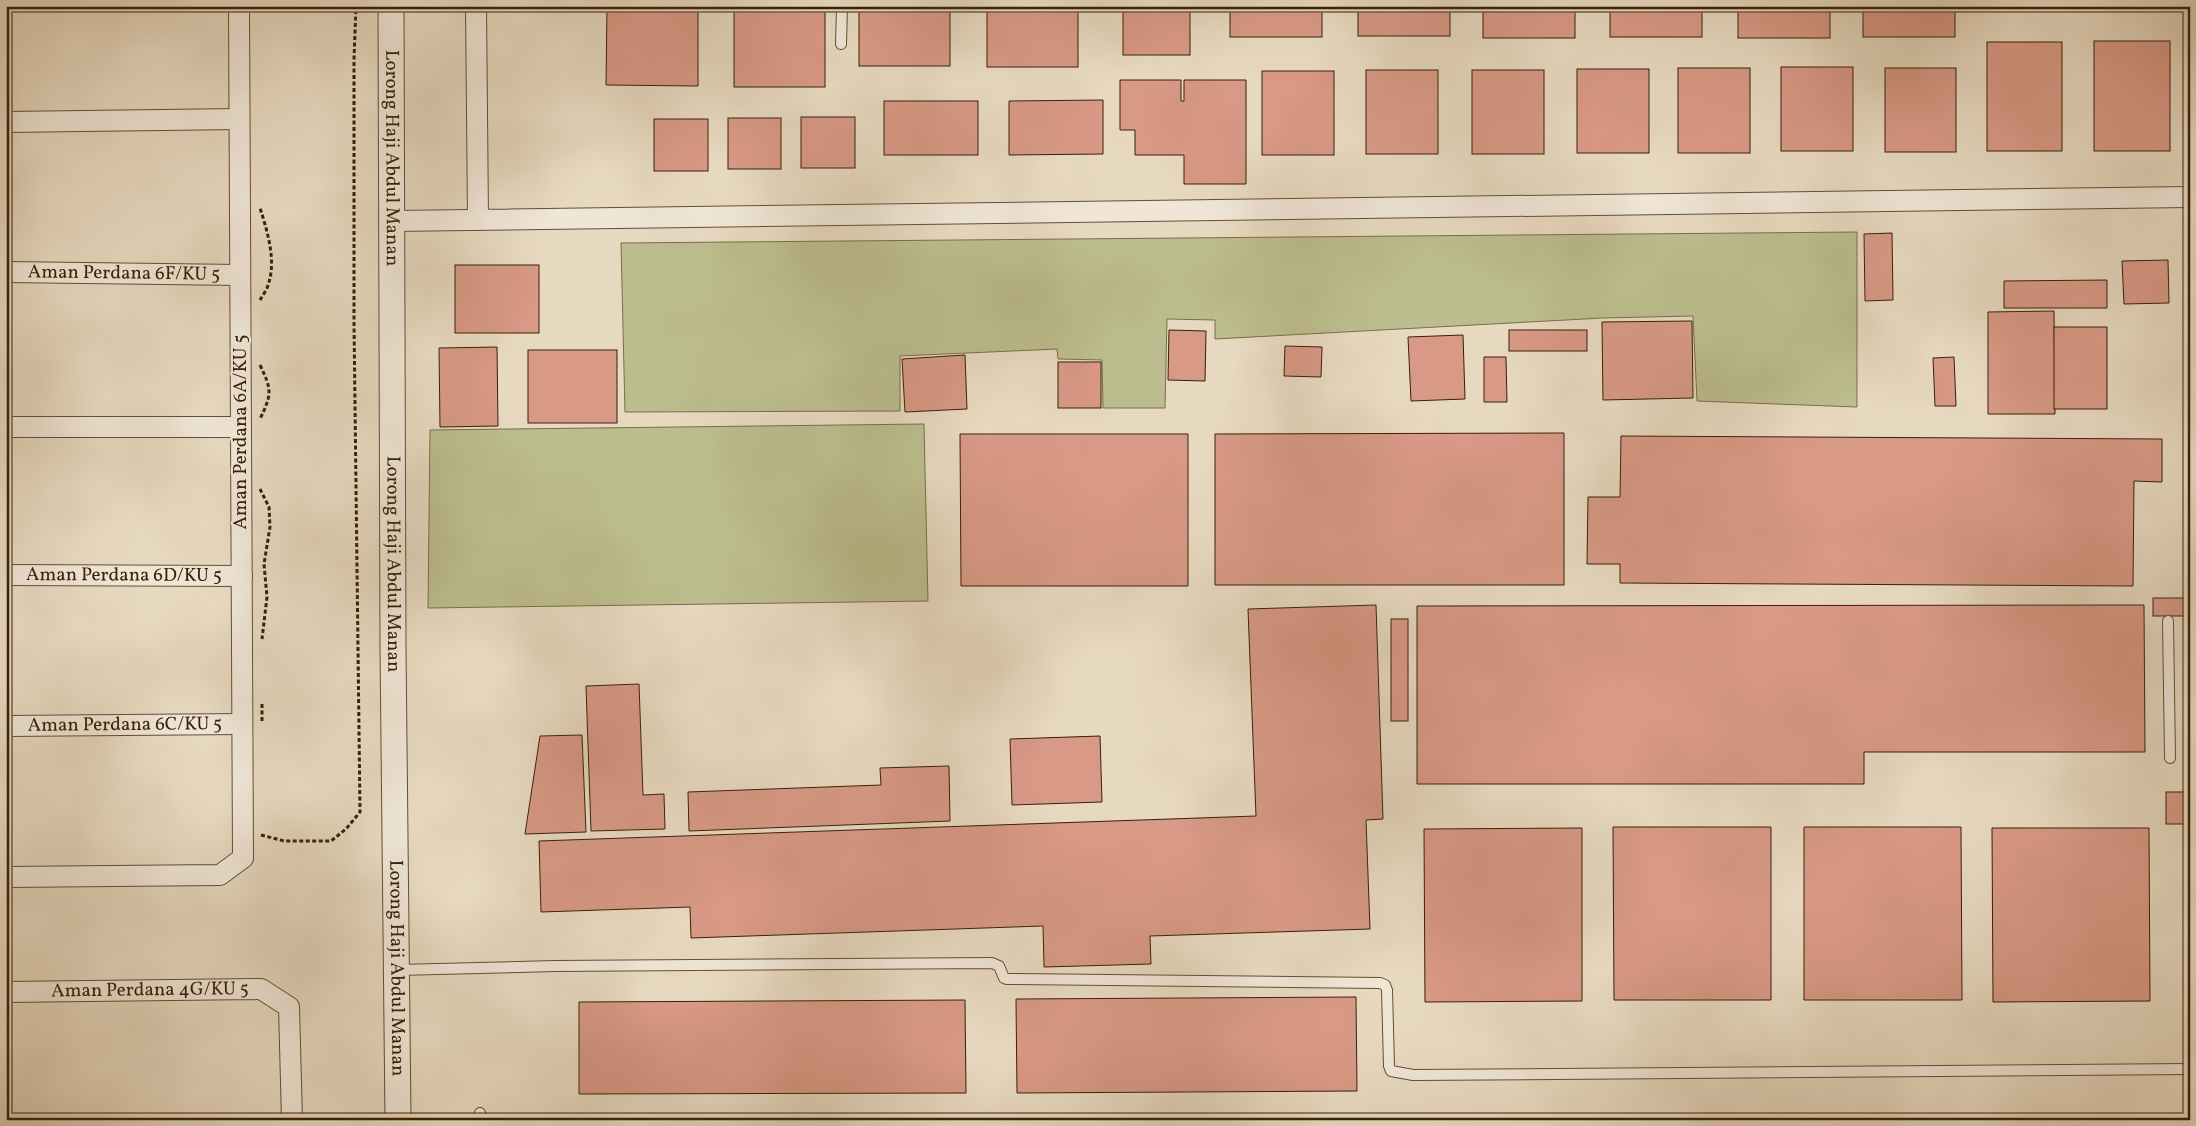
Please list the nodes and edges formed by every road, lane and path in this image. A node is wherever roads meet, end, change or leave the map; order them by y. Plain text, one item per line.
1 (239, 6) edge
2 (356, 6) edge
3 (391, 6) edge
4 (476, 6) edge
5 (842, 6) edge
6 (841, 44) dead end
7 (239, 119) junction
8 (6, 122) edge
9 (2190, 197) edge
10 (259, 206) dead end
11 (478, 220) junction
12 (392, 221) junction
13 (6, 272) edge
14 (240, 274) junction
15 (257, 305) dead end
16 (260, 356) dead end
17 (250, 425) junction
18 (6, 427) edge
19 (257, 482) dead end
20 (6, 575) edge
21 (242, 576) junction
22 (2168, 621) dead end
23 (262, 647) dead end
24 (262, 694) dead end
25 (6, 726) edge
26 (251, 727) junction
27 (2170, 758) dead end
28 (259, 834) dead end
29 (6, 877) edge
30 (397, 970) junction
31 (6, 992) edge
32 (2190, 1069) edge
33 (292, 1120) edge
34 (398, 1120) edge

1 - 7 street, Aman Perdana 6A/KU 5
2 - 28 path
3 - 12 street, Lorong Haji Abdul Manan
4 - 11 street
5 - 6 lane
7 - 8 street
7 - 14 street, Aman Perdana 6A/KU 5
9 - 11 street
10 - 15 path
11 - 12 street
12 - 30 street, Lorong Haji Abdul Manan
13 - 14 street, Aman Perdana 6F/KU 5
14 - 17 street, Aman Perdana 6A/KU 5
16 - 17 path
17 - 18 street
17 - 21 street, Aman Perdana 6A/KU 5
19 - 23 path
20 - 21 street, Aman Perdana 6D/KU 5
21 - 26 street, Aman Perdana 6A/KU 5
22 - 27 lane
24 - 26 path
25 - 26 street, Aman Perdana 6C/KU 5
26 - 29 street, Aman Perdana 6A/KU 5
30 - 32 lane
30 - 34 street, Lorong Haji Abdul Manan
31 - 33 street, Aman Perdana 4G/KU 5

